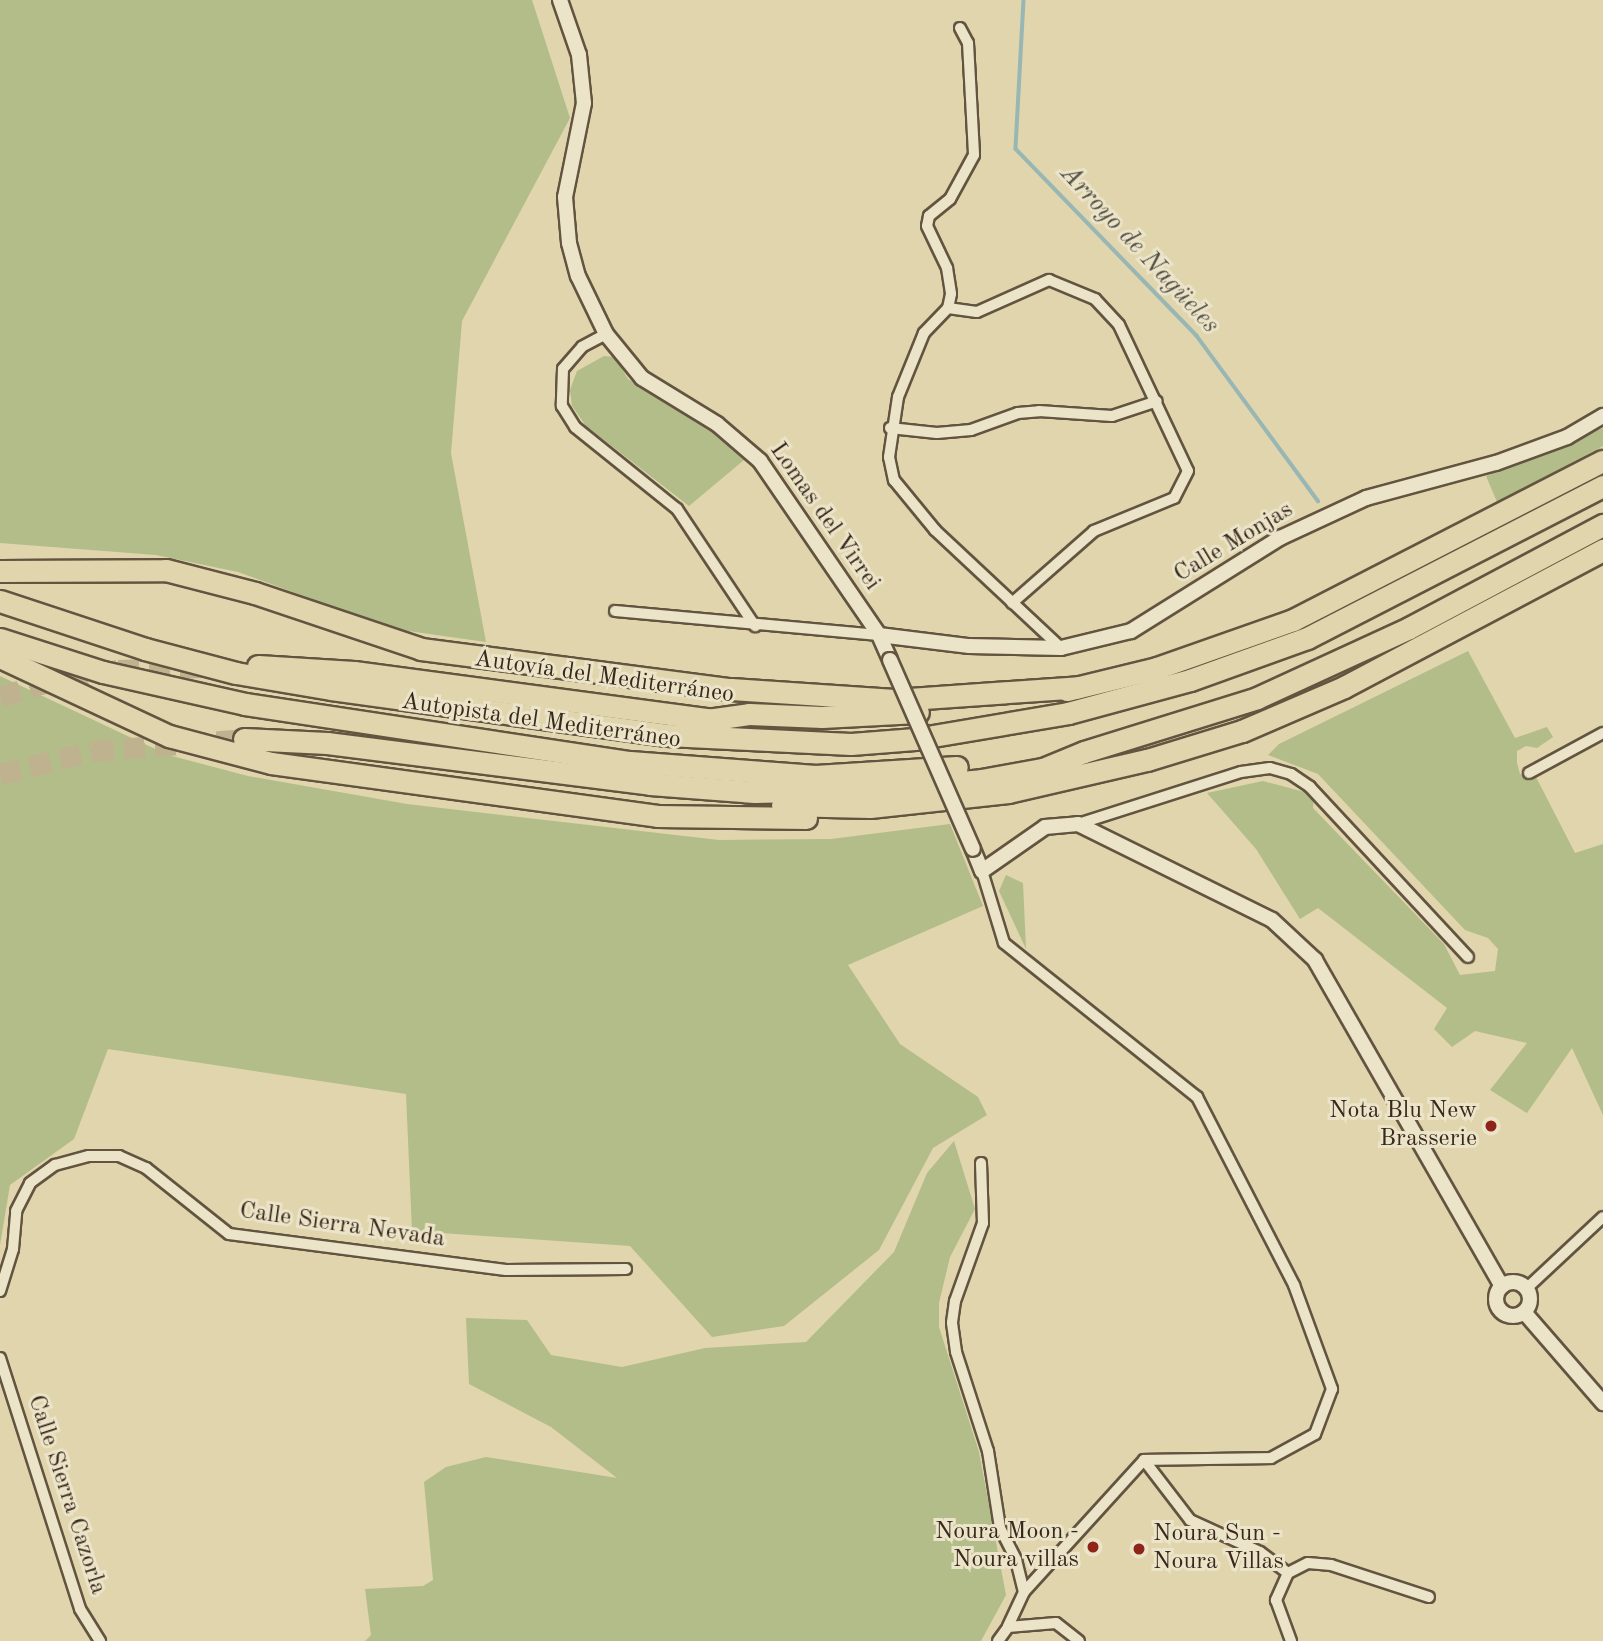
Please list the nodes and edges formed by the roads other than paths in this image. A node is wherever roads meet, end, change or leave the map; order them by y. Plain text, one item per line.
1 (559, 0) edge
2 (960, 28) dead end
3 (948, 308) junction
4 (606, 334) junction
5 (1157, 401) junction
6 (1603, 416) edge
7 (890, 428) junction
8 (1603, 461) edge
9 (1603, 486) edge
10 (1603, 525) edge
11 (1603, 550) edge
12 (0, 571) edge
13 (0, 601) edge
14 (1012, 603) junction
15 (615, 611) dead end
16 (755, 626) junction
17 (878, 635) junction
18 (0, 639) edge
19 (1061, 649) junction
20 (0, 657) edge
21 (240, 669) junction
22 (1079, 687) junction
23 (707, 720) junction
24 (958, 730) junction
25 (1603, 733) edge
26 (244, 739) tunnel mouth
27 (1084, 751) junction
28 (1529, 773) dead end
29 (650, 784) junction
30 (926, 803) junction
31 (1078, 824) junction
32 (982, 871) junction
33 (1468, 957) dead end
34 (981, 1163) dead end
35 (1603, 1217) edge
36 (626, 1269) dead end
37 (1502, 1286) junction
38 (1527, 1289) junction
39 (0, 1291) edge
40 (1524, 1312) junction
41 (0, 1359) edge
42 (1603, 1403) edge
43 (1143, 1460) junction
44 (1288, 1573) junction
45 (1024, 1592) junction
46 (1429, 1597) dead end
47 (1008, 1627) junction
48 (100, 1641) edge
49 (998, 1641) edge
50 (1079, 1641) edge
51 (1291, 1641) edge

1 - 4 street, Lomas del Virrei
2 - 3 street
3 - 5 street
3 - 7 street
4 - 16 street
4 - 17 street, Lomas del Virrei
5 - 7 street
5 - 14 street
6 - 19 street, Calle Monjas
7 - 14 street
8 - 22 highway
9 - 24 highway
10 - 27 highway
11 - 30 highway
12 - 22 highway
13 - 21 highway, Autopista del Mediterráneo
14 - 19 street
15 - 16 street
16 - 17 street
17 - 19 street, Calle Monjas
17 - 32 street, Lomas del Virrei, bridge
18 - 27 highway, Autopista del Mediterráneo
20 - 30 highway
21 - 23 highway, Autovía del Mediterráneo
21 - 24 highway, Autopista del Mediterráneo
22 - 23 highway
23 - 24 highway, Autovía del Mediterráneo
25 - 28 street
26 - 29 highway
27 - 29 highway
29 - 30 highway
31 - 32 street
31 - 33 street
31 - 37 street
32 - 43 street
34 - 45 street
35 - 38 street
36 - 39 street, Calle Sierra Nevada
37 - 38 street
37 - 40 street
38 - 40 street
40 - 42 street
41 - 48 street, Calle Sierra Cazorla
43 - 44 street
43 - 45 street
44 - 46 street
44 - 51 street
45 - 47 street
47 - 49 street
47 - 50 street

